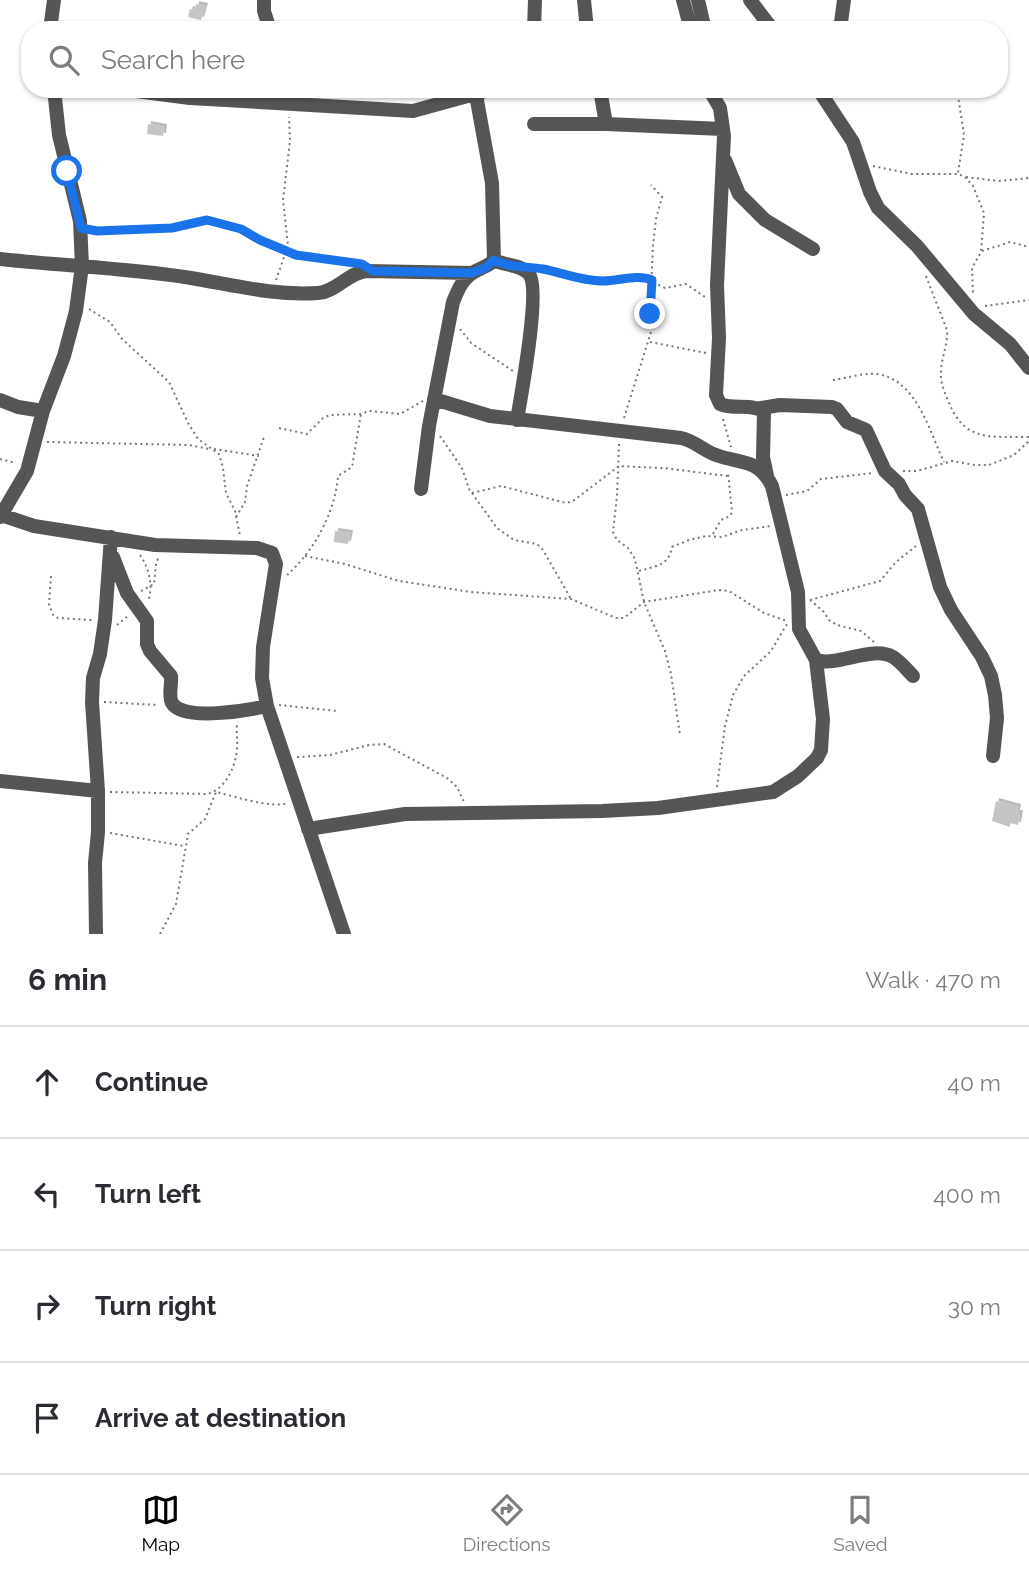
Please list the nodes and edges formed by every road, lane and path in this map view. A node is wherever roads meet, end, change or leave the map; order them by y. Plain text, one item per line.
1 (54, 0) edge
2 (264, 0) edge
3 (535, 0) edge
4 (583, 0) edge
5 (683, 0) edge
6 (698, 0) edge
7 (750, 0) edge
8 (844, 0) edge
9 (51, 21) edge
10 (267, 21) edge
11 (534, 21) edge
12 (586, 21) edge
13 (689, 21) edge
14 (703, 21) edge
15 (766, 21) edge
16 (841, 21) edge
17 (55, 98) edge
18 (183, 98) edge
19 (210, 98) edge
20 (277, 98) edge
21 (464, 98) edge
22 (477, 98) edge
23 (602, 98) edge
24 (714, 98) edge
25 (719, 98) edge
26 (830, 98) edge
27 (958, 98) edge
28 (289, 102) junction
29 (720, 108) junction
30 (534, 124) dead end
31 (606, 124) junction
32 (723, 129) junction
33 (723, 156) junction
34 (860, 159) junction
35 (958, 174) junction
36 (965, 177) junction
37 (1028, 178) edge
38 (651, 185) dead end
39 (81, 228) junction
40 (1029, 247) edge
41 (813, 249) dead end
42 (288, 250) junction
43 (981, 252) junction
44 (0, 259) edge
45 (494, 260) junction
46 (352, 263) dead end
47 (82, 266) junction
48 (922, 268) dead end
49 (523, 269) junction
50 (472, 273) junction
51 (652, 280) junction
52 (271, 292) junction
53 (77, 300) junction
54 (1029, 300) edge
55 (718, 308) junction
56 (970, 308) junction
57 (451, 313) junction
58 (649, 342) junction
59 (718, 355) junction
60 (1029, 368) edge
61 (523, 375) junction
62 (833, 380) dead end
63 (434, 398) junction
64 (0, 400) edge
65 (720, 404) junction
66 (761, 408) junction
67 (43, 411) junction
68 (362, 414) junction
69 (517, 420) junction
70 (429, 426) junction
71 (279, 428) dead end
72 (620, 432) junction
73 (264, 437) dead end
74 (1029, 439) edge
75 (35, 441) junction
76 (211, 449) junction
77 (259, 456) junction
78 (731, 458) junction
79 (0, 459) edge
80 (30, 461) junction
81 (944, 464) junction
82 (619, 467) junction
83 (885, 471) junction
84 (728, 476) junction
85 (767, 476) junction
86 (421, 489) dead end
87 (471, 493) junction
88 (776, 500) junction
89 (0, 516) edge
90 (236, 518) junction
91 (782, 521) junction
92 (712, 535) junction
93 (127, 541) junction
94 (110, 543) junction
95 (927, 543) junction
96 (164, 545) junction
97 (245, 546) junction
98 (305, 556) junction
99 (638, 571) junction
100 (51, 576) dead end
101 (151, 586) junction
102 (274, 588) junction
103 (571, 599) junction
104 (802, 599) junction
105 (644, 602) junction
106 (140, 611) junction
107 (105, 620) junction
108 (788, 622) junction
109 (103, 636) junction
110 (892, 656) junction
111 (816, 660) junction
112 (914, 676) dead end
113 (92, 702) junction
114 (173, 706) junction
115 (267, 706) junction
116 (242, 711) junction
117 (337, 711) dead end
118 (680, 735) dead end
119 (993, 756) dead end
120 (285, 758) junction
121 (0, 781) edge
122 (98, 791) junction
123 (216, 792) junction
124 (715, 801) junction
125 (300, 802) junction
126 (465, 812) junction
127 (308, 828) junction
128 (99, 832) junction
129 (186, 846) junction
130 (96, 934) edge
131 (160, 934) edge
132 (344, 934) edge

1 - 9 street
2 - 10 street
3 - 11 street
4 - 12 street
5 - 13 street
6 - 14 street
7 - 15 street
8 - 16 street
17 - 39 street
18 - 19 street
20 - 28 street
21 - 28 street
22 - 45 street
23 - 31 street
24 - 29 street
25 - 29 street
26 - 34 street
27 - 35 path
28 - 42 path
29 - 32 street
30 - 31 street
31 - 32 street
32 - 33 street
33 - 41 street
33 - 55 street
34 - 35 path
34 - 56 street
35 - 36 path
36 - 37 path
36 - 43 path
38 - 51 path
39 - 42 path
39 - 47 street
40 - 43 path
42 - 46 path
42 - 52 path
43 - 56 path
44 - 47 street
45 - 49 street
45 - 50 street
47 - 52 street
47 - 53 street
48 - 74 path
49 - 51 path
49 - 61 street
50 - 52 street
50 - 57 street
51 - 55 path
51 - 58 path
53 - 67 street
53 - 76 path
54 - 56 path
55 - 59 street
56 - 60 street
57 - 61 path
57 - 63 street
58 - 59 path
58 - 72 path
59 - 65 street
61 - 69 street
62 - 81 path
63 - 68 path
63 - 69 street
63 - 70 street
64 - 67 street
65 - 66 street
65 - 78 path
66 - 83 street
66 - 85 street
67 - 75 street
68 - 71 path
68 - 98 path
69 - 72 street
70 - 86 street
70 - 87 path
72 - 78 street
72 - 82 path
73 - 77 path
74 - 81 path
75 - 76 path
75 - 80 street
76 - 77 path
76 - 90 path
77 - 90 path
78 - 84 path
78 - 85 street
79 - 80 path
80 - 89 street
81 - 83 path
82 - 84 path
82 - 87 path
82 - 99 path
83 - 88 path
83 - 95 street
84 - 92 path
85 - 88 street
87 - 103 path
88 - 91 street
89 - 94 street
90 - 97 path
91 - 92 path
91 - 104 street
92 - 99 path
93 - 94 street
93 - 96 street
93 - 101 path
94 - 106 street
94 - 107 street
95 - 104 path
95 - 119 street
96 - 97 street
96 - 101 path
97 - 102 street
98 - 102 path
98 - 103 path
99 - 105 path
100 - 107 path
101 - 106 path
102 - 115 street
103 - 105 path
104 - 108 path
104 - 110 path
104 - 111 street
105 - 108 path
105 - 118 path
106 - 109 path
106 - 114 street
107 - 109 street
108 - 124 path
109 - 113 street
110 - 111 street
110 - 112 street
111 - 124 street
113 - 114 path
113 - 122 street
114 - 116 street
115 - 116 street
115 - 117 path
115 - 120 street
116 - 123 path
120 - 125 street
120 - 126 path
121 - 122 street
122 - 123 path
122 - 128 street
123 - 125 path
123 - 129 path
124 - 126 street
125 - 127 street
126 - 127 street
127 - 132 street
128 - 129 path
128 - 130 street
129 - 131 path

